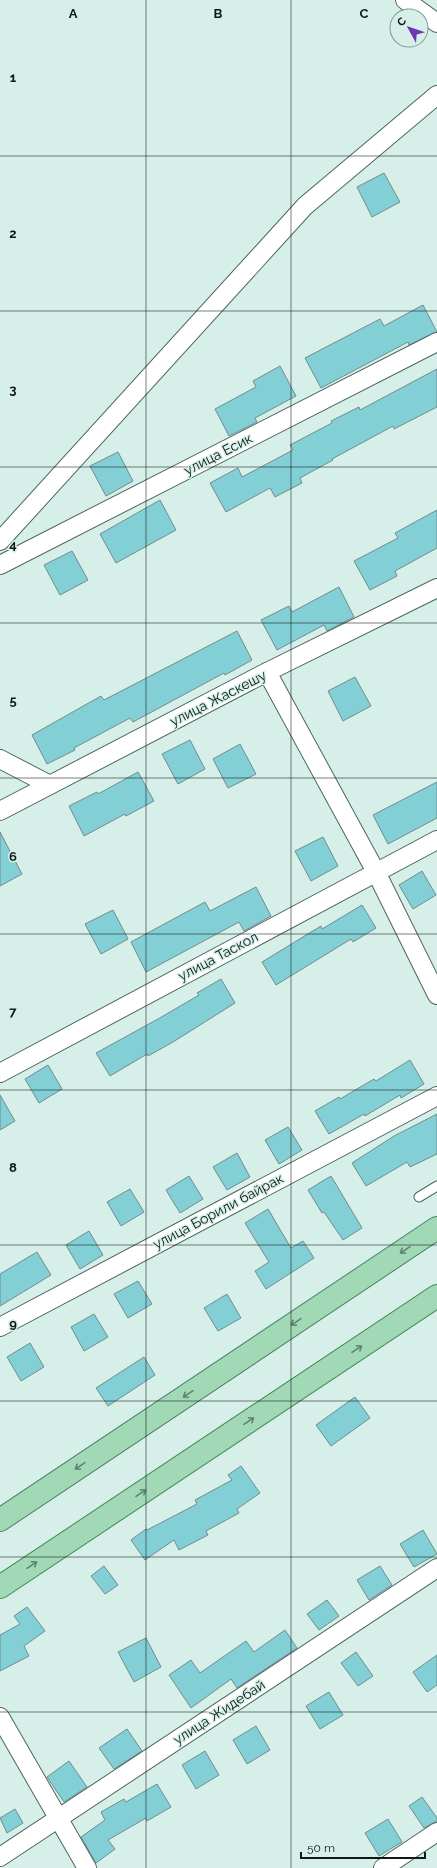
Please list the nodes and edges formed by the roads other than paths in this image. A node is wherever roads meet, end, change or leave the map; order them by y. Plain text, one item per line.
1 (405, 0) edge
2 (437, 23) edge
3 (437, 95) edge
4 (437, 342) edge
5 (0, 541) edge
6 (0, 565) edge
7 (437, 588) edge
8 (267, 672) junction
9 (0, 759) edge
10 (50, 785) junction
11 (0, 811) edge
12 (437, 840) edge
13 (376, 872) junction
14 (437, 995) edge
15 (0, 1073) edge
16 (437, 1096) edge
17 (437, 1186) edge
18 (420, 1197) dead end
19 (437, 1228) edge
20 (437, 1296) edge
21 (0, 1327) edge
22 (0, 1520) edge
23 (437, 1568) edge
24 (0, 1587) edge
25 (0, 1717) edge
26 (58, 1818) junction
27 (437, 1832) edge
28 (0, 1857) edge
29 (87, 1868) edge
30 (383, 1868) edge

1 - 2 street
3 - 5 street
4 - 6 street, улица Есик
7 - 8 street, улица Жаскешу
8 - 10 street, улица Жаскешу
8 - 13 street
9 - 10 street
10 - 11 street, улица Жаскешу
12 - 13 street, улица Таскол
13 - 14 street
13 - 15 street, улица Таскол
16 - 21 street, улица Борили байрак
17 - 18 lane
19 -> 22 main road
24 -> 20 main road
23 - 26 street, улица Жидебай
25 - 26 street
26 - 28 street, улица Жидебай
26 - 29 street
27 - 30 street

